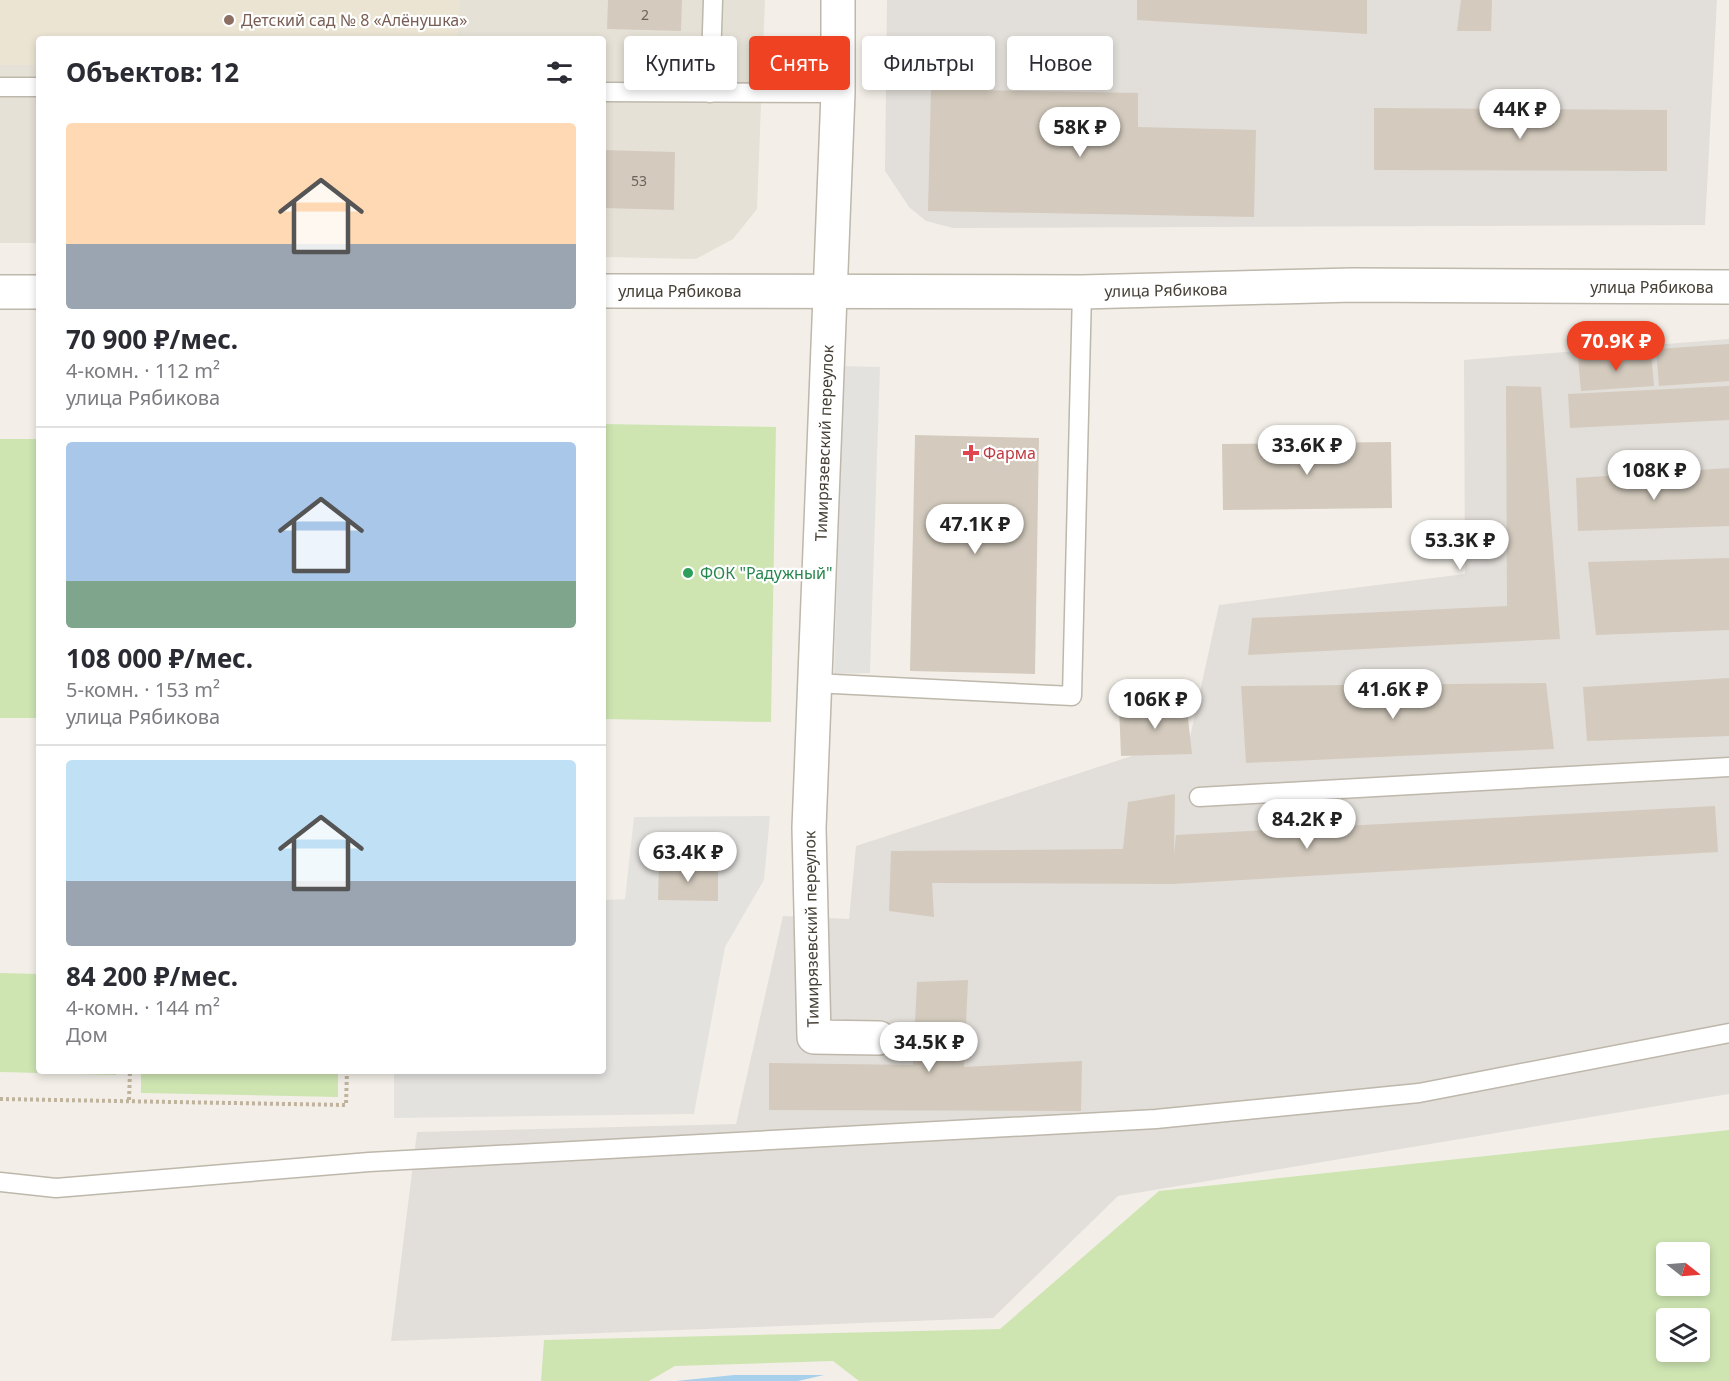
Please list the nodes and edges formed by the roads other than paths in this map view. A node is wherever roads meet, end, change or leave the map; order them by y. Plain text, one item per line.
1 (713, 0) edge
2 (838, 0) edge
3 (0, 87) edge
4 (36, 87) edge
5 (606, 92) edge
6 (711, 93) junction
7 (838, 93) junction
8 (1729, 287) edge
9 (606, 291) edge
10 (829, 291) junction
11 (0, 292) edge
12 (36, 292) edge
13 (1082, 292) junction
14 (814, 683) junction
15 (1729, 767) edge
16 (1199, 797) dead end
17 (1729, 1033) edge
18 (879, 1038) dead end
19 (0, 1182) edge

1 - 6 lane
2 - 7 street, Тимирязевский переулок
3 - 4 lane
5 - 6 lane
6 - 7 lane
7 - 10 street, Тимирязевский переулок
8 - 13 street, улица Рябикова
9 - 10 street, улица Рябикова
10 - 13 street, улица Рябикова
10 - 14 street, Тимирязевский переулок
11 - 12 street
13 - 14 lane
14 - 18 street, Тимирязевский переулок
15 - 16 lane
17 - 19 lane

